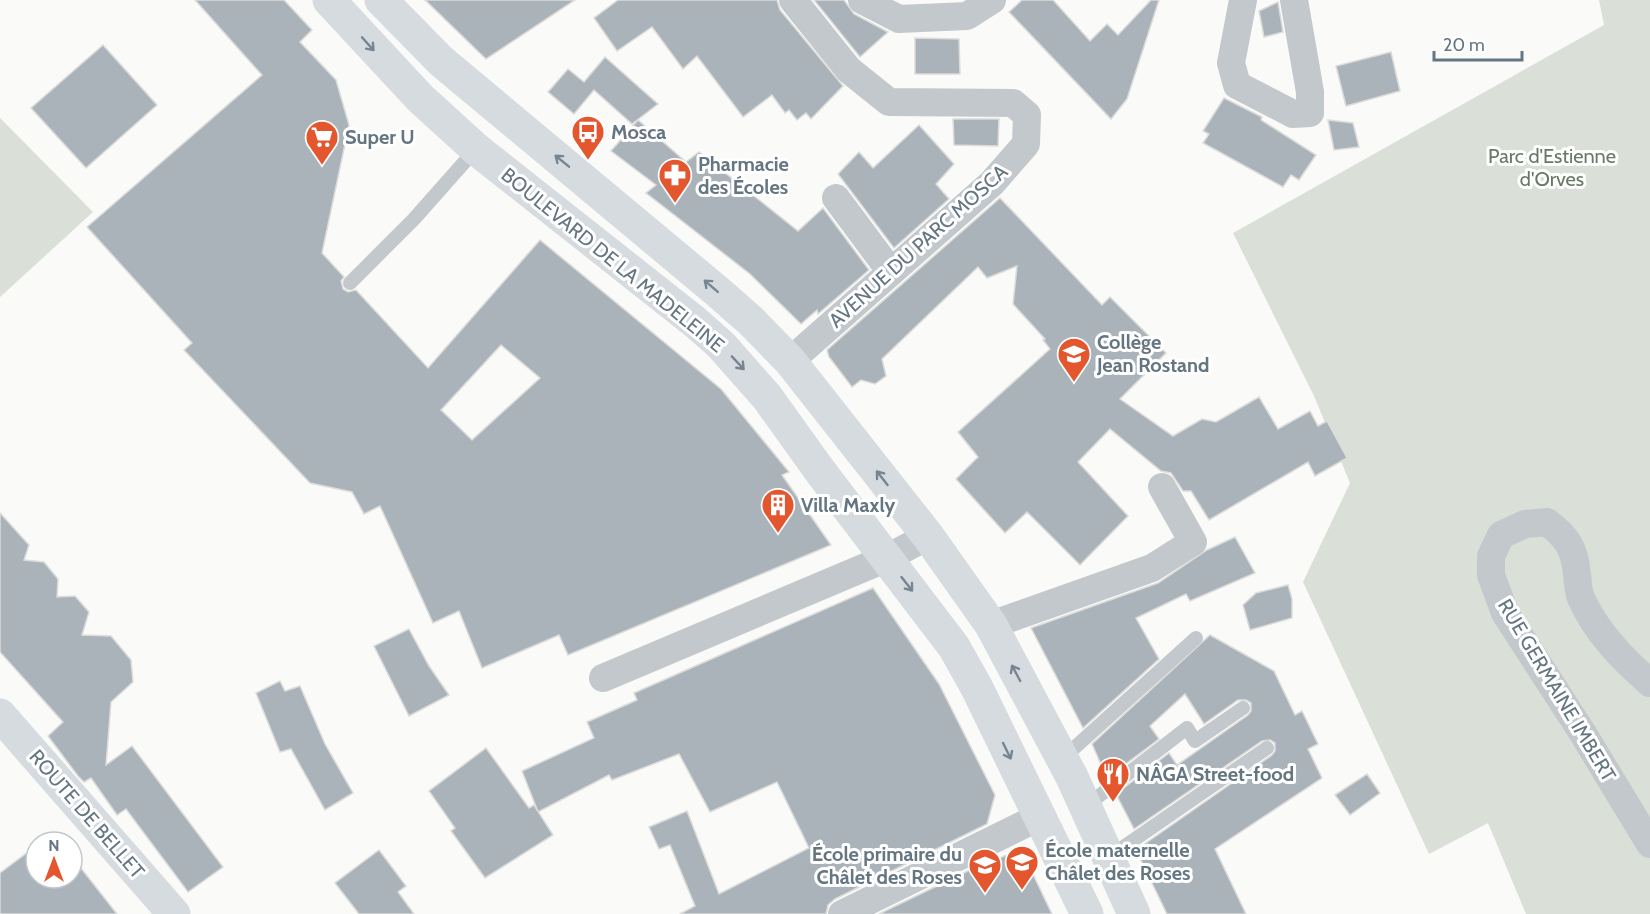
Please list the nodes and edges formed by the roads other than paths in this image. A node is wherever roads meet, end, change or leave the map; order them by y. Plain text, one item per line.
1 (329, 0) edge
2 (381, 0) edge
3 (793, 0) edge
4 (862, 0) edge
5 (992, 0) edge
6 (1243, 0) edge
7 (1294, 0) edge
8 (476, 149) junction
9 (836, 198) dead end
10 (891, 272) junction
11 (673, 279) junction
12 (350, 284) dead end
13 (790, 361) junction
14 (1162, 488) dead end
15 (928, 537) junction
16 (887, 558) junction
17 (991, 625) junction
18 (1196, 638) dead end
19 (1640, 675) edge
20 (603, 678) dead end
21 (1243, 708) dead end
22 (0, 715) edge
23 (1267, 748) dead end
24 (1062, 759) junction
25 (1086, 806) junction
26 (1039, 817) junction
27 (1650, 844) edge
28 (1109, 857) junction
29 (174, 914) edge
30 (842, 914) edge
31 (1087, 914) edge
32 (1134, 914) edge

1 -> 8 street, BOULEVARD DE LA MADELEINE
11 -> 2 street, BOULEVARD DE LA MADELEINE
3 - 10 street, AVENUE DU PARC MOSCA
4 - 5 street
6 - 7 street
8 - 11 street, BOULEVARD DE LA MADELEINE
8 - 12 lane
9 - 10 street
10 - 13 street, AVENUE DU PARC MOSCA
13 -> 11 street, BOULEVARD DE LA MADELEINE
11 -> 16 street, BOULEVARD DE LA MADELEINE
15 -> 13 street, BOULEVARD DE LA MADELEINE
14 - 17 street
15 - 16 street
15 - 17 street, BOULEVARD DE LA MADELEINE
16 - 20 street
16 -> 26 street, BOULEVARD DE LA MADELEINE
24 -> 17 street, BOULEVARD DE LA MADELEINE
18 - 24 lane
19 - 27 street, RUE GERMAINE IMBERT
21 - 25 lane
22 - 29 street, ROUTE DE BELLET
23 - 28 lane
24 - 25 street, BOULEVARD DE LA MADELEINE
25 - 28 street, BOULEVARD DE LA MADELEINE
26 - 30 street
26 - 31 street, BOULEVARD DE LA MADELEINE
28 - 32 street, BOULEVARD DE LA MADELEINE

